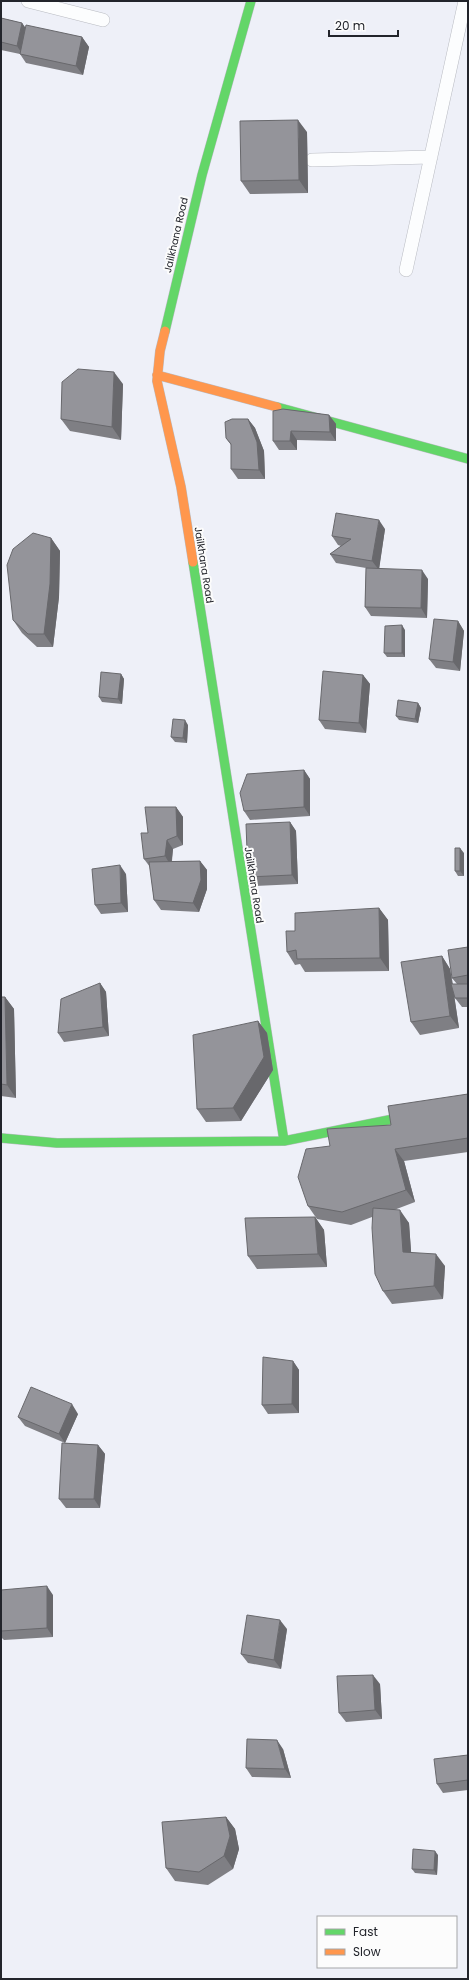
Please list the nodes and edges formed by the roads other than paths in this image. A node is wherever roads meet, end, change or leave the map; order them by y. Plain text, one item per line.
1 (28, 1) edge
2 (251, 1) edge
3 (465, 1) edge
4 (62, 5) edge
5 (103, 20) dead end
6 (431, 157) junction
7 (312, 160) dead end
8 (406, 270) dead end
9 (158, 375) junction
10 (468, 459) edge
11 (468, 1104) edge
12 (1, 1138) edge
13 (284, 1141) junction

1 - 4 lane
2 - 9 street, Jailkhana Road
3 - 6 lane
4 - 5 lane
6 - 7 lane
6 - 8 lane
9 - 10 street
9 - 13 street, Jailkhana Road
11 - 13 street
12 - 13 street

